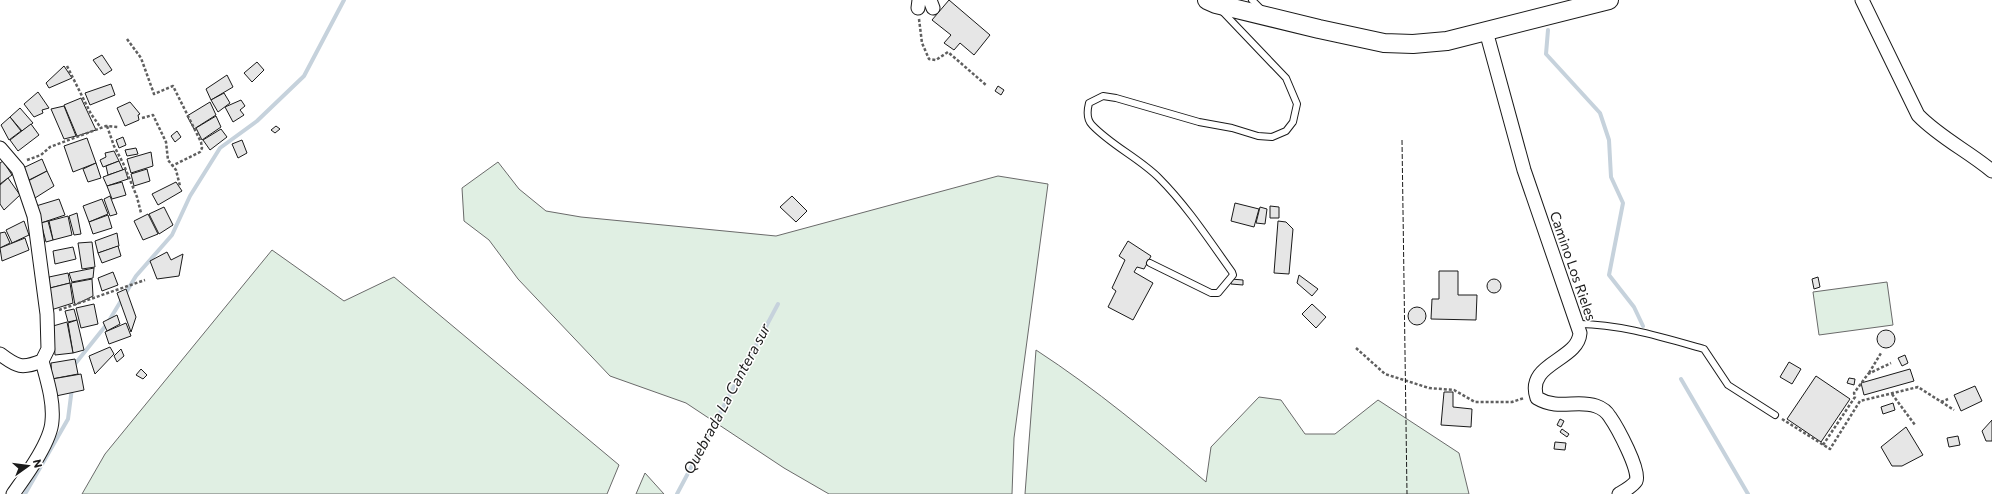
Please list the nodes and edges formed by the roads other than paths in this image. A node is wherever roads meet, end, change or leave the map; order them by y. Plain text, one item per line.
1 (1252, 0) edge
2 (1609, 0) edge
3 (1862, 0) edge
4 (1211, 2) edge
5 (1269, 18) junction
6 (1486, 31) junction
7 (0, 148) edge
8 (1992, 171) edge
9 (1150, 263) dead end
10 (1576, 324) junction
11 (0, 354) edge
12 (42, 361) junction
13 (1775, 415) road end
14 (13, 494) edge
15 (1619, 494) edge

1 - 5 lane
2 - 6 main road
3 - 8 street
4 - 5 main road
4 - 9 lane
5 - 6 main road
6 - 10 street, Camino Los Rieles
7 - 12 street
10 - 13 lane
10 - 15 street, Camino Los Rieles
11 - 12 street
12 - 14 street

